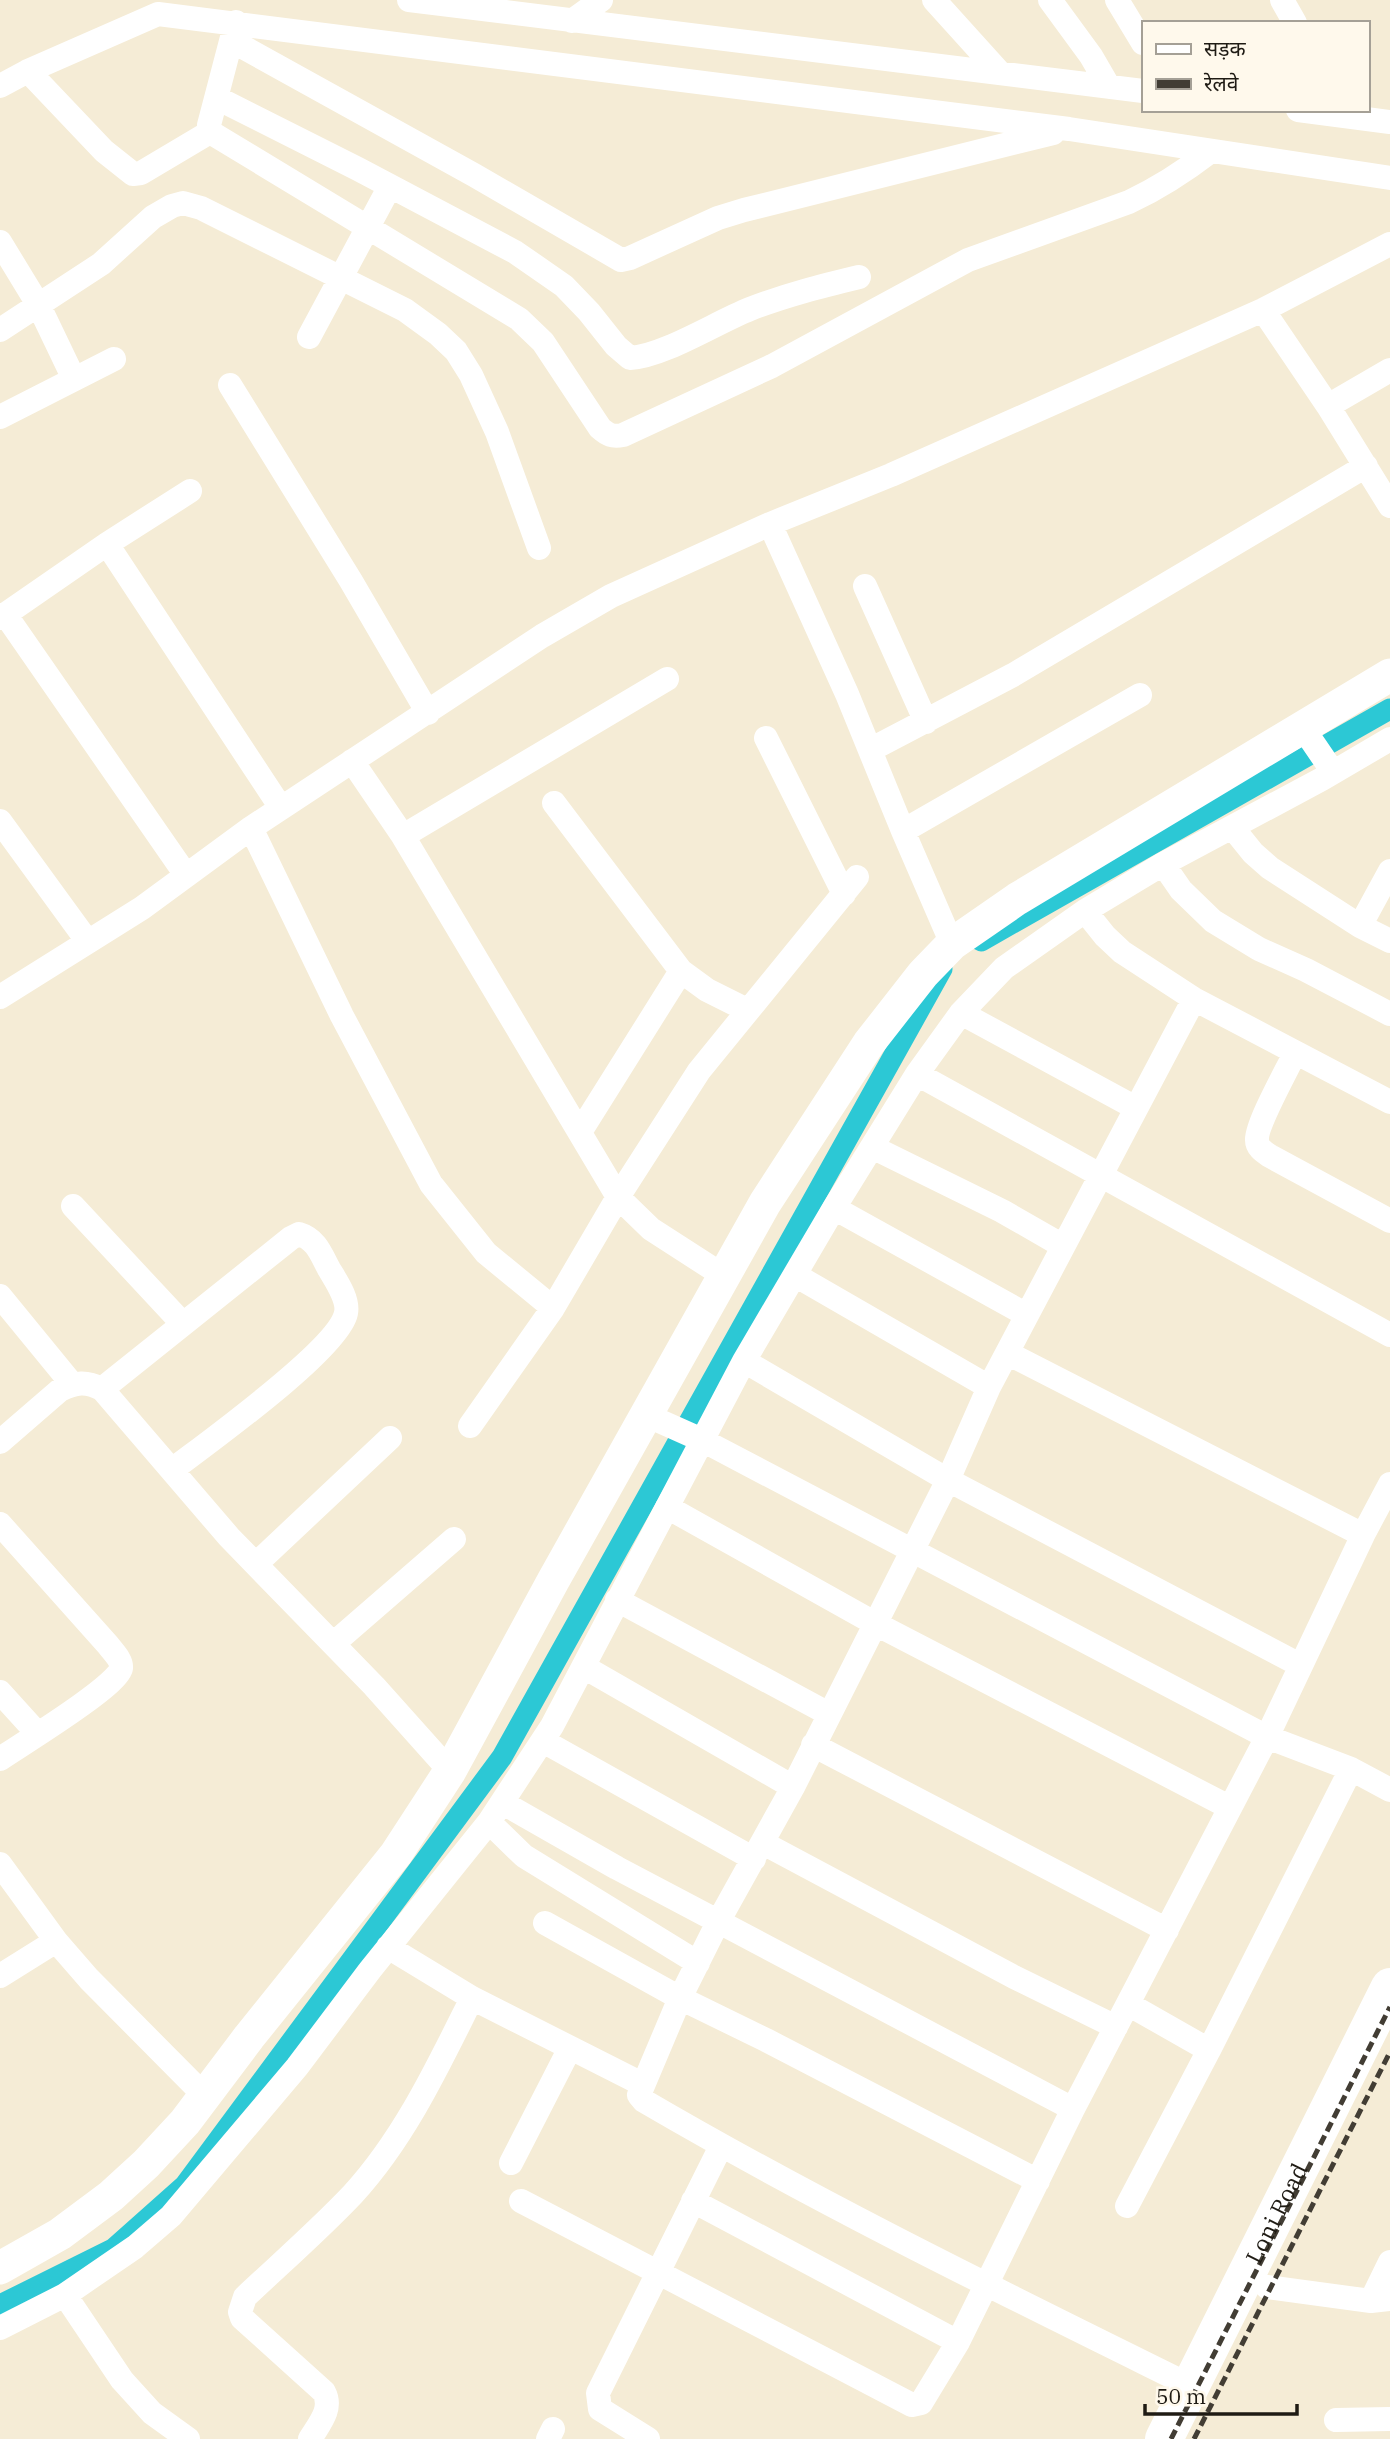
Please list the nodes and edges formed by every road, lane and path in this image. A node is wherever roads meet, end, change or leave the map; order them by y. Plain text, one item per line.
1 (408, 0) edge
2 (601, 0) edge
3 (934, 0) edge
4 (1050, 0) edge
5 (1118, 0) edge
6 (1282, 0) edge
7 (572, 21) junction
8 (1293, 21) edge
9 (234, 32) junction
10 (1142, 41) edge
11 (28, 71) junction
12 (1000, 73) junction
13 (0, 86) edge
14 (1109, 87) junction
15 (1142, 91) edge
16 (217, 98) junction
17 (1343, 113) edge
18 (1390, 122) edge
19 (1069, 129) junction
20 (211, 132) junction
21 (1211, 151) junction
22 (1390, 178) edge
23 (390, 186) junction
24 (369, 226) junction
25 (0, 243) edge
26 (1390, 244) edge
27 (342, 277) junction
28 (859, 277) dead end
29 (39, 306) junction
30 (1263, 310) junction
31 (0, 330) edge
32 (309, 337) dead end
33 (114, 359) dead end
34 (1390, 370) edge
35 (74, 379) junction
36 (230, 386) dead end
37 (1328, 406) junction
38 (0, 417) edge
39 (1366, 466) junction
40 (190, 491) dead end
41 (1390, 506) edge
42 (771, 524) junction
43 (107, 544) junction
44 (539, 548) dead end
45 (865, 586) dead end
46 (3, 616) edge
47 (1390, 675) edge
48 (667, 679) dead end
49 (1140, 695) dead end
50 (428, 713) junction
51 (926, 722) junction
52 (766, 738) dead end
53 (1390, 738) edge
54 (870, 750) junction
55 (1319, 750) junction
56 (352, 761) junction
57 (554, 803) dead end
58 (281, 808) junction
59 (0, 821) edge
60 (1232, 827) junction
61 (251, 828) junction
62 (903, 831) junction
63 (403, 836) junction
64 (1163, 864) junction
65 (1390, 871) edge
66 (186, 876) junction
67 (1086, 911) junction
68 (1360, 926) junction
69 (1390, 941) edge
70 (88, 942) junction
71 (952, 944) junction
72 (681, 971) junction
73 (0, 997) edge
74 (1194, 999) junction
75 (747, 1010) junction
76 (961, 1013) junction
77 (1390, 1014) edge
78 (1295, 1053) junction
79 (916, 1074) junction
80 (1390, 1102) edge
81 (1136, 1108) junction
82 (580, 1132) junction
83 (872, 1147) junction
84 (1100, 1177) junction
85 (618, 1197) junction
86 (74, 1206) dead end
87 (834, 1208) junction
88 (1390, 1222) edge
89 (1063, 1246) junction
90 (795, 1275) junction
91 (724, 1276) junction
92 (0, 1296) edge
93 (553, 1308) junction
94 (1027, 1315) junction
95 (183, 1324) junction
96 (1390, 1335) edge
97 (1007, 1353) junction
98 (744, 1361) junction
99 (72, 1384) junction
100 (989, 1387) junction
101 (102, 1389) junction
102 (654, 1419) junction
103 (470, 1426) dead end
104 (4, 1431) edge
105 (694, 1436) junction
106 (390, 1438) dead end
107 (172, 1470) junction
108 (948, 1480) junction
109 (1390, 1484) edge
110 (667, 1507) junction
111 (0, 1524) edge
112 (1363, 1535) junction
113 (454, 1539) dead end
114 (912, 1551) junction
115 (256, 1564) junction
116 (617, 1600) junction
117 (876, 1624) junction
118 (333, 1644) junction
119 (1300, 1665) junction
120 (584, 1667) junction
121 (0, 1692) edge
122 (829, 1714) junction
123 (38, 1734) junction
124 (1266, 1737) junction
125 (543, 1741) junction
126 (813, 1745) junction
127 (0, 1759) edge
128 (1351, 1769) junction
129 (450, 1770) junction
130 (793, 1787) junction
131 (1390, 1790) edge
132 (1229, 1807) junction
133 (496, 1812) junction
134 (758, 1851) junction
135 (0, 1864) edge
136 (718, 1922) junction
137 (545, 1923) dead end
138 (1167, 1930) junction
139 (56, 1941) junction
140 (388, 1947) junction
141 (698, 1963) junction
142 (0, 1976) edge
143 (1390, 1987) edge
144 (472, 1998) junction
145 (680, 1998) junction
146 (1128, 2004) junction
147 (1116, 2027) junction
148 (1390, 2040) edge
149 (570, 2048) junction
150 (1209, 2050) junction
151 (642, 2084) junction
152 (205, 2095) junction
153 (1073, 2109) junction
154 (721, 2146) junction
155 (511, 2163) dead end
156 (1038, 2181) junction
157 (521, 2201) dead end
158 (694, 2201) junction
159 (1127, 2206) dead end
160 (1390, 2262) edge
161 (0, 2268) edge
162 (658, 2271) junction
163 (986, 2284) junction
164 (1267, 2287) junction
165 (65, 2295) junction
166 (1380, 2300) edge
167 (0, 2328) edge
168 (958, 2342) junction
169 (1191, 2386) junction
170 (1336, 2420) dead end
171 (1390, 2420) edge
172 (644, 2438) edge
173 (188, 2439) edge
174 (310, 2439) edge
175 (1164, 2439) edge
176 (1190, 2439) edge

1 - 7 street
2 - 7 street
3 - 12 street
4 - 14 street
5 - 10 street
6 - 8 street
7 - 12 street
9 - 11 street
9 - 16 street
9 - 19 street
9 - 19 street
11 - 13 street
11 - 20 street
12 - 14 street
14 - 15 street
16 - 20 street
16 - 23 street
17 - 18 street
19 - 21 street
20 - 24 street
21 - 22 street
21 - 24 street
23 - 24 street
23 - 28 street
24 - 27 street
25 - 29 street
26 - 30 street
27 - 29 street
27 - 32 street
27 - 44 street
29 - 31 street
29 - 35 street
30 - 37 street
30 - 42 street
33 - 35 street
34 - 37 street
35 - 38 street
36 - 50 street
37 - 39 street
39 - 41 street
39 - 51 street
40 - 43 street
42 - 50 street
42 - 54 street
43 - 46 street
43 - 58 street
45 - 51 street
46 - 66 street
47 - 55 street
48 - 63 street
49 - 62 street
50 - 56 street
51 - 54 street
52 - 75 street
53 - 55 street
54 - 62 street
55 - 60 street
55 - 71 street
56 - 58 street
56 - 63 street
57 - 72 street
58 - 61 street
59 - 70 street
60 - 64 street
60 - 68 street
61 - 66 street
61 - 93 street
62 - 71 street
63 - 82 street
64 - 67 street
64 - 77 street
65 - 68 street
66 - 70 street
67 - 74 street
67 - 76 street
68 - 69 street
70 - 73 street
71 - 91 street
72 - 75 street
72 - 82 street
74 - 78 street
74 - 81 street
75 - 85 street
76 - 79 street
76 - 81 street
78 - 80 street
78 - 88 street
79 - 83 street
79 - 84 street
81 - 84 street
82 - 85 street
83 - 87 street
83 - 89 street
84 - 89 street
84 - 96 street
85 - 91 street
85 - 93 street
86 - 95 street
87 - 90 street
87 - 94 street
89 - 94 street
90 - 98 street
90 - 100 street
91 - 102 street
92 - 99 street
93 - 103 street
94 - 97 street
95 - 101 street
95 - 107 street
97 - 100 street
97 - 112 street
98 - 105 street
98 - 108 street
99 - 101 street
99 - 104 street
100 - 108 street
101 - 107 street
102 - 105 street
102 - 129 street
105 - 110 street
105 - 114 street
106 - 115 street
107 - 115 street
108 - 114 street
108 - 119 street
109 - 112 street
110 - 116 street
110 - 117 street
111 - 123 street
112 - 119 street
113 - 118 street
114 - 117 street
114 - 124 street
115 - 118 street
116 - 120 street
116 - 122 street
117 - 122 street
117 - 132 street
118 - 129 street
119 - 124 street
120 - 125 street
120 - 130 street
121 - 123 street
122 - 126 street
123 - 127 street
124 - 128 street
124 - 132 street
125 - 133 street
125 - 134 street
126 - 130 street
126 - 138 street
128 - 131 street
128 - 150 street
129 - 152 street
130 - 134 street
132 - 138 street
133 - 136 street
133 - 140 street
133 - 141 street
134 - 136 street
134 - 147 street
135 - 139 street
136 - 141 street
136 - 153 street
137 - 145 street
138 - 146 street
139 - 142 street
139 - 152 street
140 - 144 street
140 - 165 street
141 - 145 street
143 - 169 highway, Loni Road
144 - 149 street
144 - 174 street
145 - 151 street
145 - 156 street
146 - 147 street
146 - 150 street
147 - 153 street
148 - 164 highway, Loni Road
149 - 151 street
149 - 155 street
150 - 159 street
151 - 154 street
152 - 161 street
153 - 156 street
154 - 158 street
154 - 163 street
156 - 163 street
157 - 162 street
158 - 162 street
158 - 168 street
160 - 166 street
162 - 168 street
162 - 172 street
163 - 168 street
163 - 169 street
164 - 166 street
164 - 176 highway, Loni Road
165 - 167 street
165 - 173 street
169 - 175 highway, Loni Road
170 - 171 street

